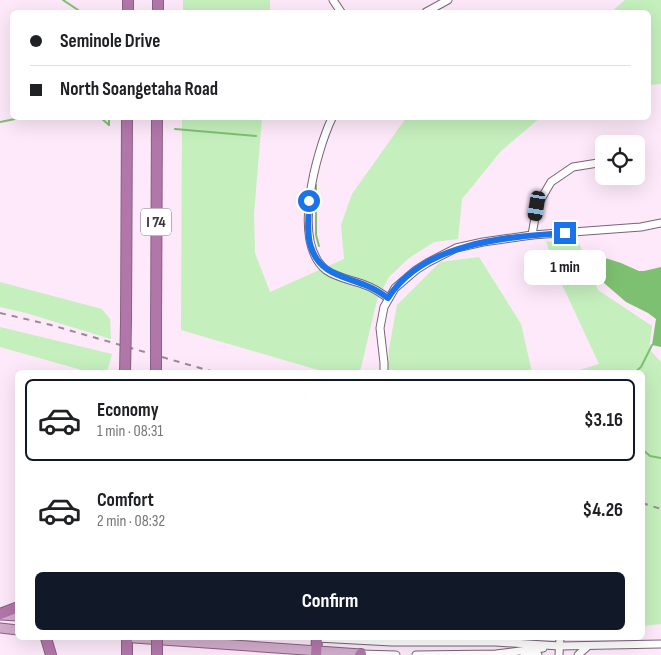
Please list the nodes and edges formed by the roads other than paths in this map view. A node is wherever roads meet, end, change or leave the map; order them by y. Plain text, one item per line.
1 (448, 0) edge
2 (430, 10) edge
3 (127, 120) edge
4 (157, 120) edge
5 (331, 120) edge
6 (595, 163) edge
7 (661, 223) edge
8 (532, 235) junction
9 (388, 298) junction
10 (125, 370) edge
11 (156, 370) edge
12 (384, 370) edge
13 (15, 608) edge
14 (0, 615) edge
15 (15, 616) edge
16 (0, 628) edge
17 (15, 630) edge
18 (47, 640) edge
19 (127, 640) edge
20 (157, 640) edge
21 (158, 640) edge
22 (317, 640) edge
23 (354, 640) edge
24 (560, 640) edge
25 (661, 644) edge
26 (560, 646) junction
27 (588, 646) junction
28 (316, 653) edge
29 (360, 654) edge
30 (496, 654) junction
31 (51, 655) edge
32 (128, 655) edge
33 (157, 655) edge
34 (396, 655) edge
35 (416, 655) edge
36 (538, 655) edge
37 (558, 655) edge
38 (566, 655) edge
39 (578, 655) edge

1 - 2 street
3 - 10 highway, I 74, bridge
4 - 11 highway, I 74, bridge
5 - 9 street
6 - 8 street
7 - 8 street
8 - 9 street
9 - 12 street
13 - 14 highway
14 - 15 main road
16 - 17 main road
18 - 31 highway
19 - 32 highway
20 - 33 highway, bridge
21 - 28 main road
22 - 28 highway
23 - 26 street
24 - 26 street
25 - 27 street
26 - 27 street
26 - 30 street
26 - 37 street
26 - 38 street
27 - 39 street
28 - 29 main road
29 - 34 street
30 - 35 street
30 - 36 street

